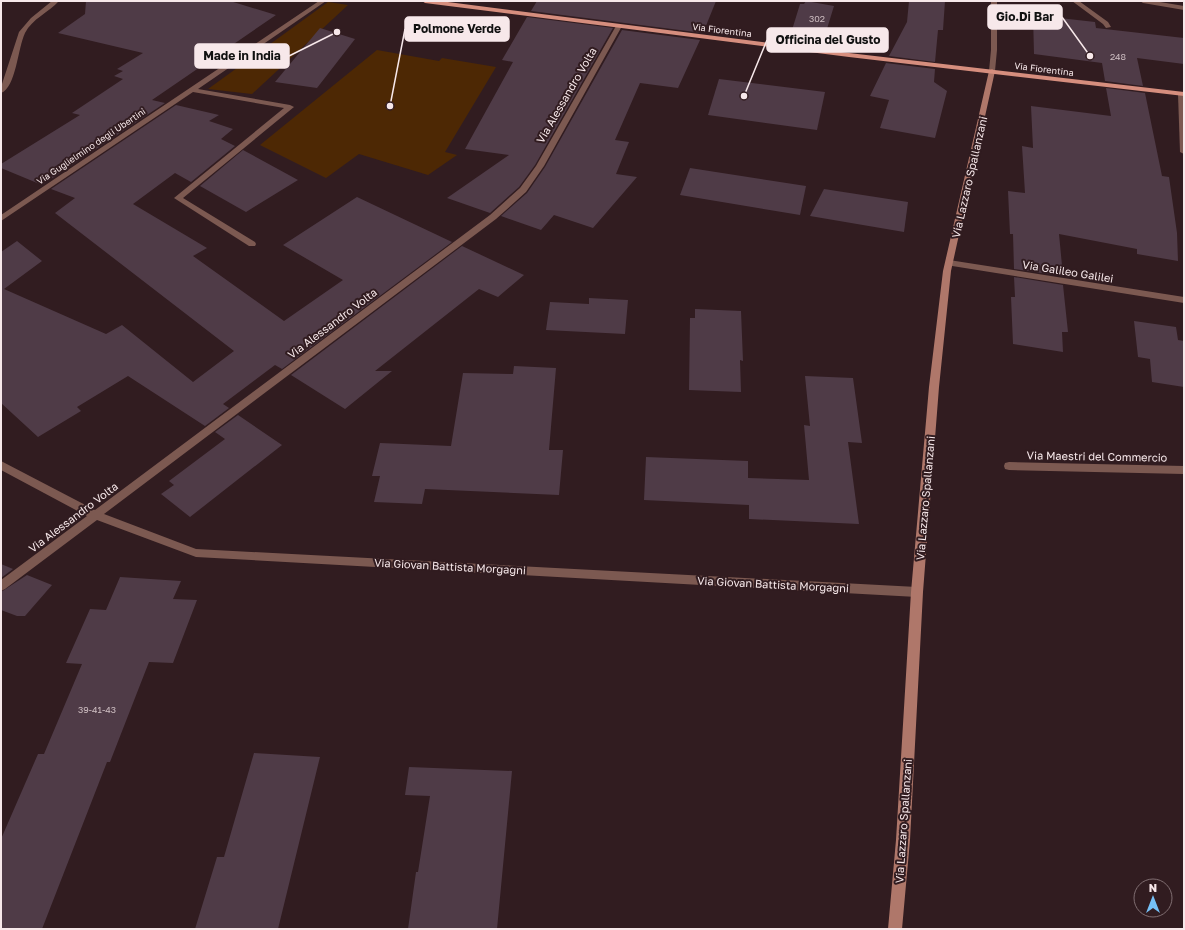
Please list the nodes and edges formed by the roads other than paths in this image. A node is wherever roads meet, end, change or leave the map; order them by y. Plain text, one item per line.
1 (56, 1) edge
2 (323, 1) edge
3 (425, 1) edge
4 (994, 1) edge
5 (1075, 1) edge
6 (1143, 1) edge
7 (1184, 8) edge
8 (619, 26) junction
9 (1108, 27) dead end
10 (992, 72) junction
11 (191, 90) junction
12 (1, 92) edge
13 (1183, 94) edge
14 (1184, 152) edge
15 (1, 219) edge
16 (252, 244) dead end
17 (949, 263) junction
18 (1184, 300) edge
19 (1, 465) edge
20 (1009, 466) dead end
21 (1184, 470) edge
22 (96, 515) junction
23 (1, 586) edge
24 (917, 592) junction
25 (894, 929) edge

1 - 12 street
2 - 11 street, Via Guglielmino degli Ubertini
3 - 8 main road, Via Fiorentina
4 - 10 street
5 - 9 street
6 - 7 street
8 - 10 main road, Via Fiorentina
8 - 22 street, Via Alessandro Volta
10 - 13 main road, Via Fiorentina
10 - 17 street, Via Lazzaro Spallanzani
11 - 15 street, Via Guglielmino degli Ubertini
11 - 16 street
13 - 14 street
17 - 18 street, Via Galileo Galilei
17 - 24 street, Via Lazzaro Spallanzani
19 - 22 street, Via Giovan Battista Morgagni
20 - 21 street, Via Maestri del Commercio
22 - 23 street, Via Alessandro Volta
22 - 24 street, Via Giovan Battista Morgagni
24 - 25 street, Via Lazzaro Spallanzani

